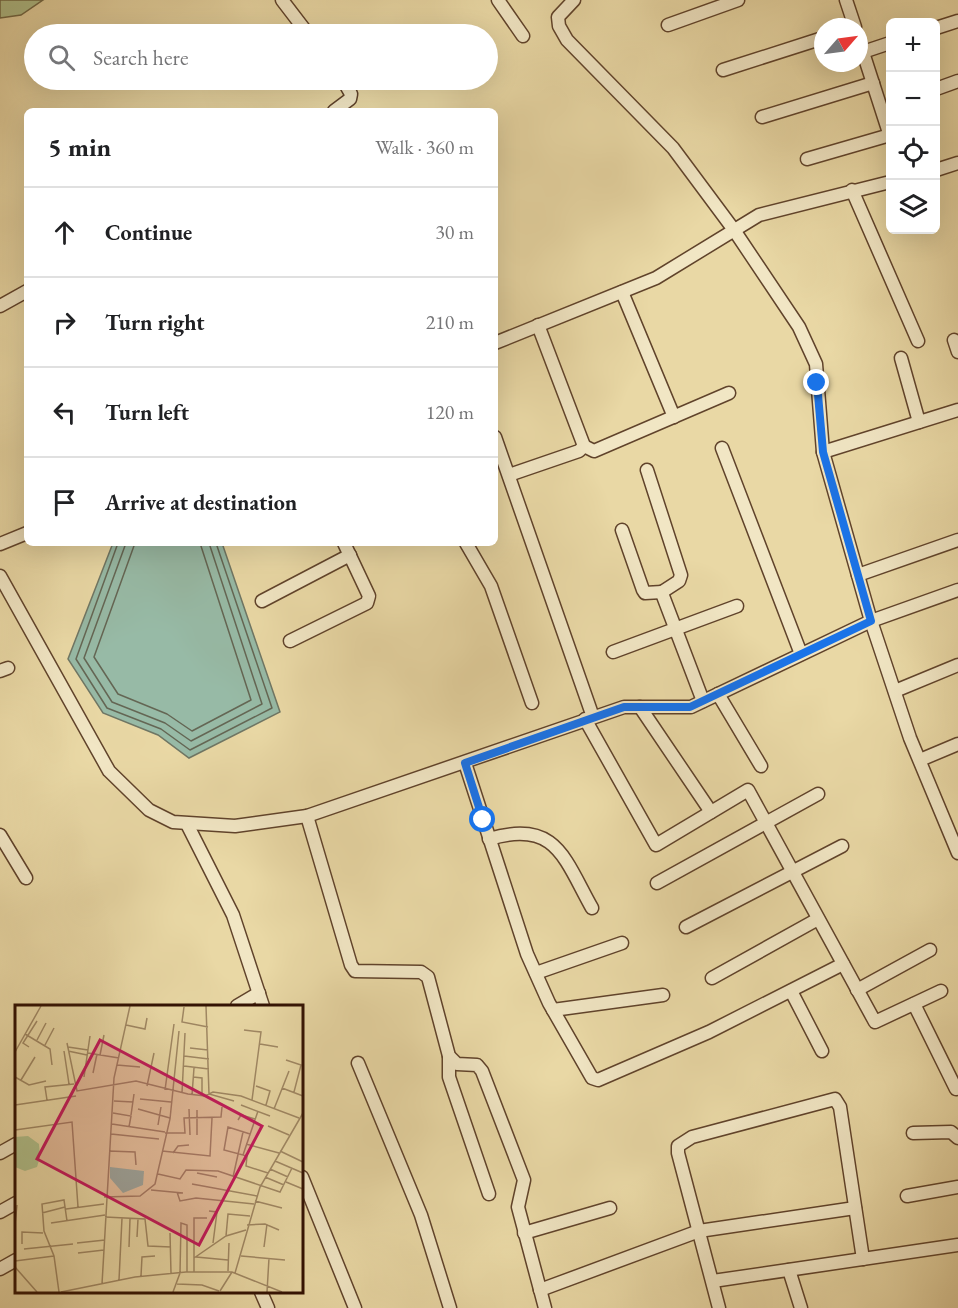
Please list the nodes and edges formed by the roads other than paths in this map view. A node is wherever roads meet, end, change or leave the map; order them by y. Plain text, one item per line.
1 (282, 0) edge
2 (498, 0) edge
3 (574, 0) edge
4 (738, 0) edge
5 (846, 0) edge
6 (720, 3) edge
7 (852, 18) edge
8 (958, 21) edge
9 (300, 24) edge
10 (668, 25) dead end
11 (940, 27) edge
12 (524, 36) dead end
13 (814, 41) edge
14 (886, 45) edge
15 (868, 50) edge
16 (868, 68) edge
17 (723, 70) dead end
18 (958, 81) edge
19 (873, 83) junction
20 (940, 88) edge
21 (349, 90) edge
22 (886, 105) edge
23 (338, 108) edge
24 (762, 117) dead end
25 (886, 137) edge
26 (807, 159) dead end
27 (958, 164) edge
28 (940, 169) edge
29 (886, 183) edge
30 (852, 190) junction
31 (734, 230) junction
32 (622, 292) junction
33 (24, 293) edge
34 (0, 306) edge
35 (538, 326) junction
36 (918, 341) dead end
37 (498, 342) edge
38 (901, 357) dead end
39 (729, 393) dead end
40 (958, 410) edge
41 (674, 417) junction
42 (919, 422) junction
43 (498, 445) edge
44 (584, 446) junction
45 (722, 448) dead end
46 (823, 452) junction
47 (647, 470) dead end
48 (509, 474) junction
49 (622, 530) dead end
50 (24, 534) edge
51 (958, 540) edge
52 (0, 544) edge
53 (346, 546) edge
54 (468, 546) edge
55 (350, 555) junction
56 (858, 575) junction
57 (0, 576) edge
58 (958, 590) edge
59 (662, 592) junction
60 (262, 601) dead end
61 (737, 606) dead end
62 (871, 621) junction
63 (675, 629) junction
64 (290, 641) dead end
65 (613, 652) dead end
66 (801, 654) junction
67 (958, 665) edge
68 (895, 691) junction
69 (718, 694) junction
70 (703, 701) junction
71 (532, 703) dead end
72 (640, 707) junction
73 (589, 718) junction
74 (958, 744) edge
75 (920, 760) junction
76 (465, 763) junction
77 (761, 766) dead end
78 (818, 794) dead end
79 (711, 812) junction
80 (307, 816) junction
81 (958, 819) edge
82 (187, 824) junction
83 (767, 824) junction
84 (946, 825) junction
85 (0, 835) edge
86 (489, 839) junction
87 (842, 846) dead end
88 (958, 853) edge
89 (792, 871) junction
90 (26, 878) dead end
91 (657, 883) dead end
92 (592, 908) dead end
93 (818, 918) junction
94 (686, 927) dead end
95 (622, 943) dead end
96 (930, 950) dead end
97 (843, 964) junction
98 (536, 973) junction
99 (712, 978) dead end
100 (857, 990) junction
101 (790, 991) junction
102 (941, 991) dead end
103 (259, 993) junction
104 (663, 995) dead end
105 (914, 1004) junction
106 (239, 1005) edge
107 (263, 1005) edge
108 (553, 1010) junction
109 (822, 1051) dead end
110 (449, 1056) junction
111 (358, 1063) dead end
112 (956, 1089) dead end
113 (913, 1133) dead end
114 (958, 1138) edge
115 (15, 1145) edge
116 (0, 1153) edge
117 (303, 1181) edge
118 (958, 1187) edge
119 (489, 1194) dead end
120 (907, 1196) dead end
121 (15, 1204) edge
122 (610, 1208) dead end
123 (855, 1208) junction
124 (0, 1212) edge
125 (699, 1231) junction
126 (524, 1233) junction
127 (958, 1245) edge
128 (863, 1259) junction
129 (15, 1261) edge
130 (0, 1269) edge
131 (789, 1270) junction
132 (713, 1281) junction
133 (540, 1290) junction
134 (261, 1293) edge
135 (268, 1308) edge
136 (355, 1308) edge
137 (450, 1308) edge
138 (544, 1308) edge
139 (719, 1308) edge
140 (801, 1308) edge

1 - 9 street
2 - 12 street
3 - 31 street
4 - 6 street
5 - 7 street
6 - 10 street
8 - 11 street
13 - 17 street
14 - 15 street
16 - 19 street
18 - 20 street
19 - 22 street
19 - 24 street
21 - 23 street
25 - 26 street
27 - 28 street
29 - 30 street
30 - 31 street
30 - 36 street
31 - 32 street
31 - 46 street
32 - 35 street
32 - 41 street
33 - 34 street
35 - 37 street
35 - 44 street
38 - 42 street
39 - 41 street
40 - 42 street
41 - 44 street
42 - 46 street
43 - 48 street
44 - 48 street
45 - 66 street
46 - 56 street
47 - 59 street
48 - 73 street
49 - 59 street
50 - 52 street
51 - 56 street
53 - 55 street
54 - 71 street
55 - 60 street
55 - 64 street
56 - 62 street
57 - 82 street
58 - 62 street
59 - 63 street
61 - 63 street
62 - 66 street
62 - 68 street
63 - 65 street
63 - 70 street
66 - 69 street
67 - 68 street
68 - 75 street
69 - 70 street
69 - 77 street
70 - 72 street
72 - 73 street
72 - 79 street
73 - 76 street
73 - 79 street
74 - 75 street
75 - 84 street
76 - 80 street
76 - 86 street
78 - 83 street
79 - 83 street
80 - 82 street
80 - 110 street
81 - 84 street
82 - 103 street
83 - 89 street
83 - 91 street
84 - 88 street
85 - 90 street
86 - 92 street
86 - 98 street
87 - 89 street
89 - 93 street
89 - 94 street
93 - 97 street
93 - 99 street
95 - 98 street
96 - 100 street
97 - 100 street
97 - 101 street
98 - 108 street
100 - 105 street
101 - 108 street
101 - 109 street
102 - 105 street
103 - 106 street
103 - 107 street
104 - 108 street
105 - 112 street
110 - 119 street
110 - 126 street
111 - 137 street
113 - 114 street
115 - 116 street
117 - 136 street
118 - 120 street
121 - 124 street
122 - 126 street
123 - 125 street
123 - 125 street
123 - 128 street
125 - 132 street
125 - 133 street
126 - 133 street
127 - 128 street
128 - 131 street
129 - 130 street
131 - 132 street
131 - 140 street
132 - 139 street
133 - 138 street
134 - 135 street

